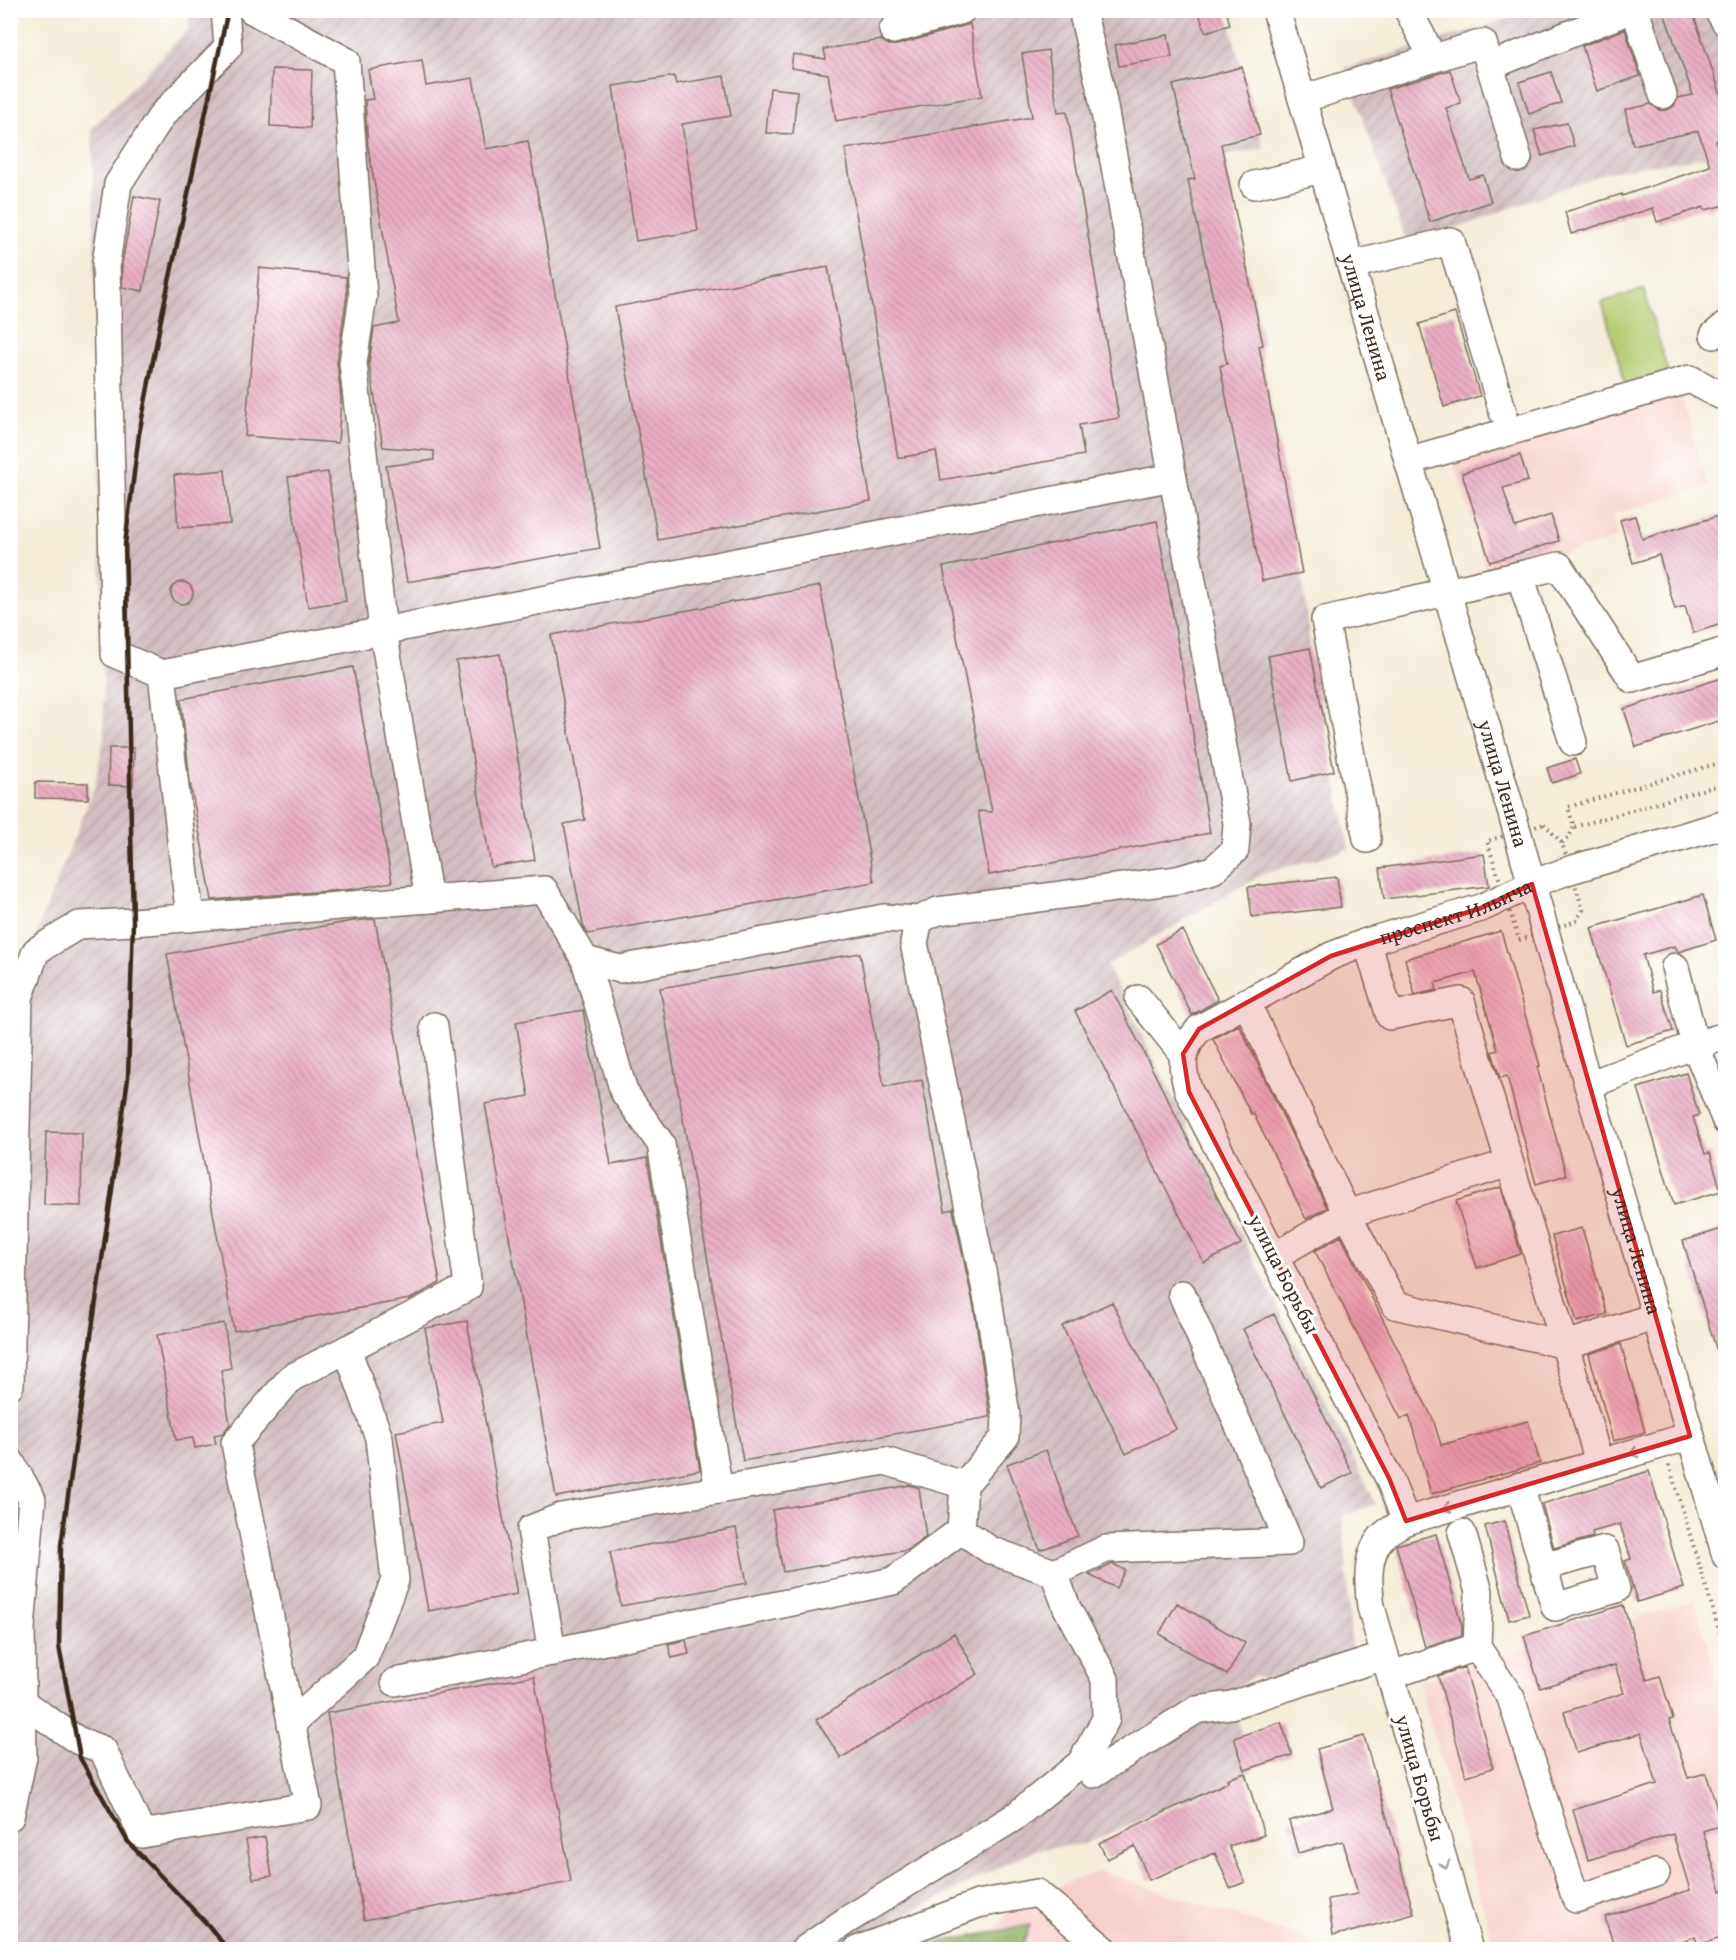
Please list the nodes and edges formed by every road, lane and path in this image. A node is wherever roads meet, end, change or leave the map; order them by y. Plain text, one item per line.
1 (225, 10) edge
2 (252, 10) edge
3 (962, 10) edge
4 (1082, 10) edge
5 (1276, 10) edge
6 (1408, 10) edge
7 (1630, 10) edge
8 (1635, 10) edge
9 (1718, 10) edge
10 (1725, 23) edge
11 (893, 30) dead end
12 (1433, 58) junction
13 (1490, 66) junction
14 (1663, 95) dead end
15 (1302, 99) junction
16 (1518, 158) dead end
17 (1322, 169) junction
18 (1254, 185) dead end
19 (1350, 266) junction
20 (1725, 393) edge
21 (1503, 412) dead end
22 (1408, 461) junction
23 (1173, 477) junction
24 (1520, 575) junction
25 (1446, 592) junction
26 (383, 632) junction
27 (1725, 651) edge
28 (162, 674) junction
29 (1573, 742) dead end
30 (1725, 761) edge
31 (1725, 783) edge
32 (1725, 824) edge
33 (1574, 827) junction
34 (1367, 839) dead end
35 (1562, 843) dead end
36 (1532, 884) junction
37 (429, 899) junction
38 (190, 918) junction
39 (919, 920) junction
40 (1367, 942) junction
41 (585, 960) junction
42 (1675, 967) dead end
43 (1139, 999) dead end
44 (1246, 1002) junction
45 (434, 1026) dead end
46 (1725, 1036) edge
47 (1695, 1045) junction
48 (1183, 1054) junction
49 (1588, 1085) junction
50 (1725, 1121) edge
51 (1509, 1163) junction
52 (1347, 1214) junction
53 (1275, 1256) junction
54 (1182, 1294) dead end
55 (1657, 1316) junction
56 (1566, 1345) junction
57 (347, 1349) junction
58 (10, 1385) edge
59 (1690, 1436) junction
60 (1663, 1444) junction
61 (10, 1461) edge
62 (1599, 1463) junction
63 (964, 1485) junction
64 (1520, 1486) junction
65 (719, 1490) junction
66 (1406, 1521) junction
67 (962, 1530) junction
68 (1462, 1533) dead end
69 (1725, 1556) edge
70 (1543, 1567) dead end
71 (1054, 1573) junction
72 (1477, 1647) junction
73 (552, 1652) junction
74 (1725, 1653) edge
75 (1388, 1665) junction
76 (395, 1682) dead end
77 (22, 1702) junction
78 (291, 1724) junction
79 (1093, 1774) dead end
80 (10, 1817) edge
81 (1656, 1873) dead end
82 (804, 1950) edge
83 (857, 1950) edge
84 (1105, 1950) edge
85 (1469, 1950) edge

1 - 28 street
2 - 26 street
3 - 11 street
4 - 23 street
5 - 15 street, улица Ленина
6 - 12 street
7 - 13 street
8 - 14 street
9 - 10 street
12 - 13 street
12 - 15 street
13 - 16 street
15 - 17 street, улица Ленина
17 - 18 street
17 - 19 street, улица Ленина
19 - 21 street
19 - 22 street, улица Ленина
20 - 22 street
22 - 25 street, улица Ленина
23 - 26 street
23 - 39 street
24 - 25 street
24 - 27 street
24 - 29 street
25 - 34 street
25 - 36 street, улица Ленина
26 - 28 street
26 - 37 street
28 - 38 street
30 - 33 path
31 - 33 path
32 - 36 street, проспект Ильича
33 - 35 path
36 - 40 street, проспект Ильича
36 - 49 street, улица Ленина
37 - 38 street
37 - 41 street
38 - 58 street
39 - 41 street
39 - 63 street
40 - 44 street, проспект Ильича
40 - 51 street
41 - 65 street
42 - 47 street
43 - 48 street
44 - 48 street, проспект Ильича
44 - 52 street
45 - 57 street
46 - 47 street
47 - 49 street
47 - 50 street
48 - 53 street, улица Борьбы
49 - 55 street, улица Ленина
51 - 52 street
51 - 56 street
52 - 53 street
52 - 56 street
53 - 66 street, улица Борьбы
54 - 71 street
55 - 56 street
55 - 59 street, улица Ленина
56 - 62 street
57 - 78 street
57 - 78 street
59 - 60 street, улица Борьбы
59 - 69 street, улица Ленина
60 -> 62 street, улица Борьбы
60 - 74 path
61 - 77 street
62 - 64 street, улица Борьбы
63 - 65 street
63 - 67 street
64 -> 66 street, улица Борьбы
64 - 70 street
65 - 73 street
66 - 75 street, улица Борьбы
67 - 71 street
67 - 73 street
68 - 72 street
71 - 82 street
72 - 75 street
72 - 81 street
73 - 76 street
75 - 79 street
75 -> 85 street, улица Борьбы
77 - 78 street
77 - 80 street
83 - 84 street

